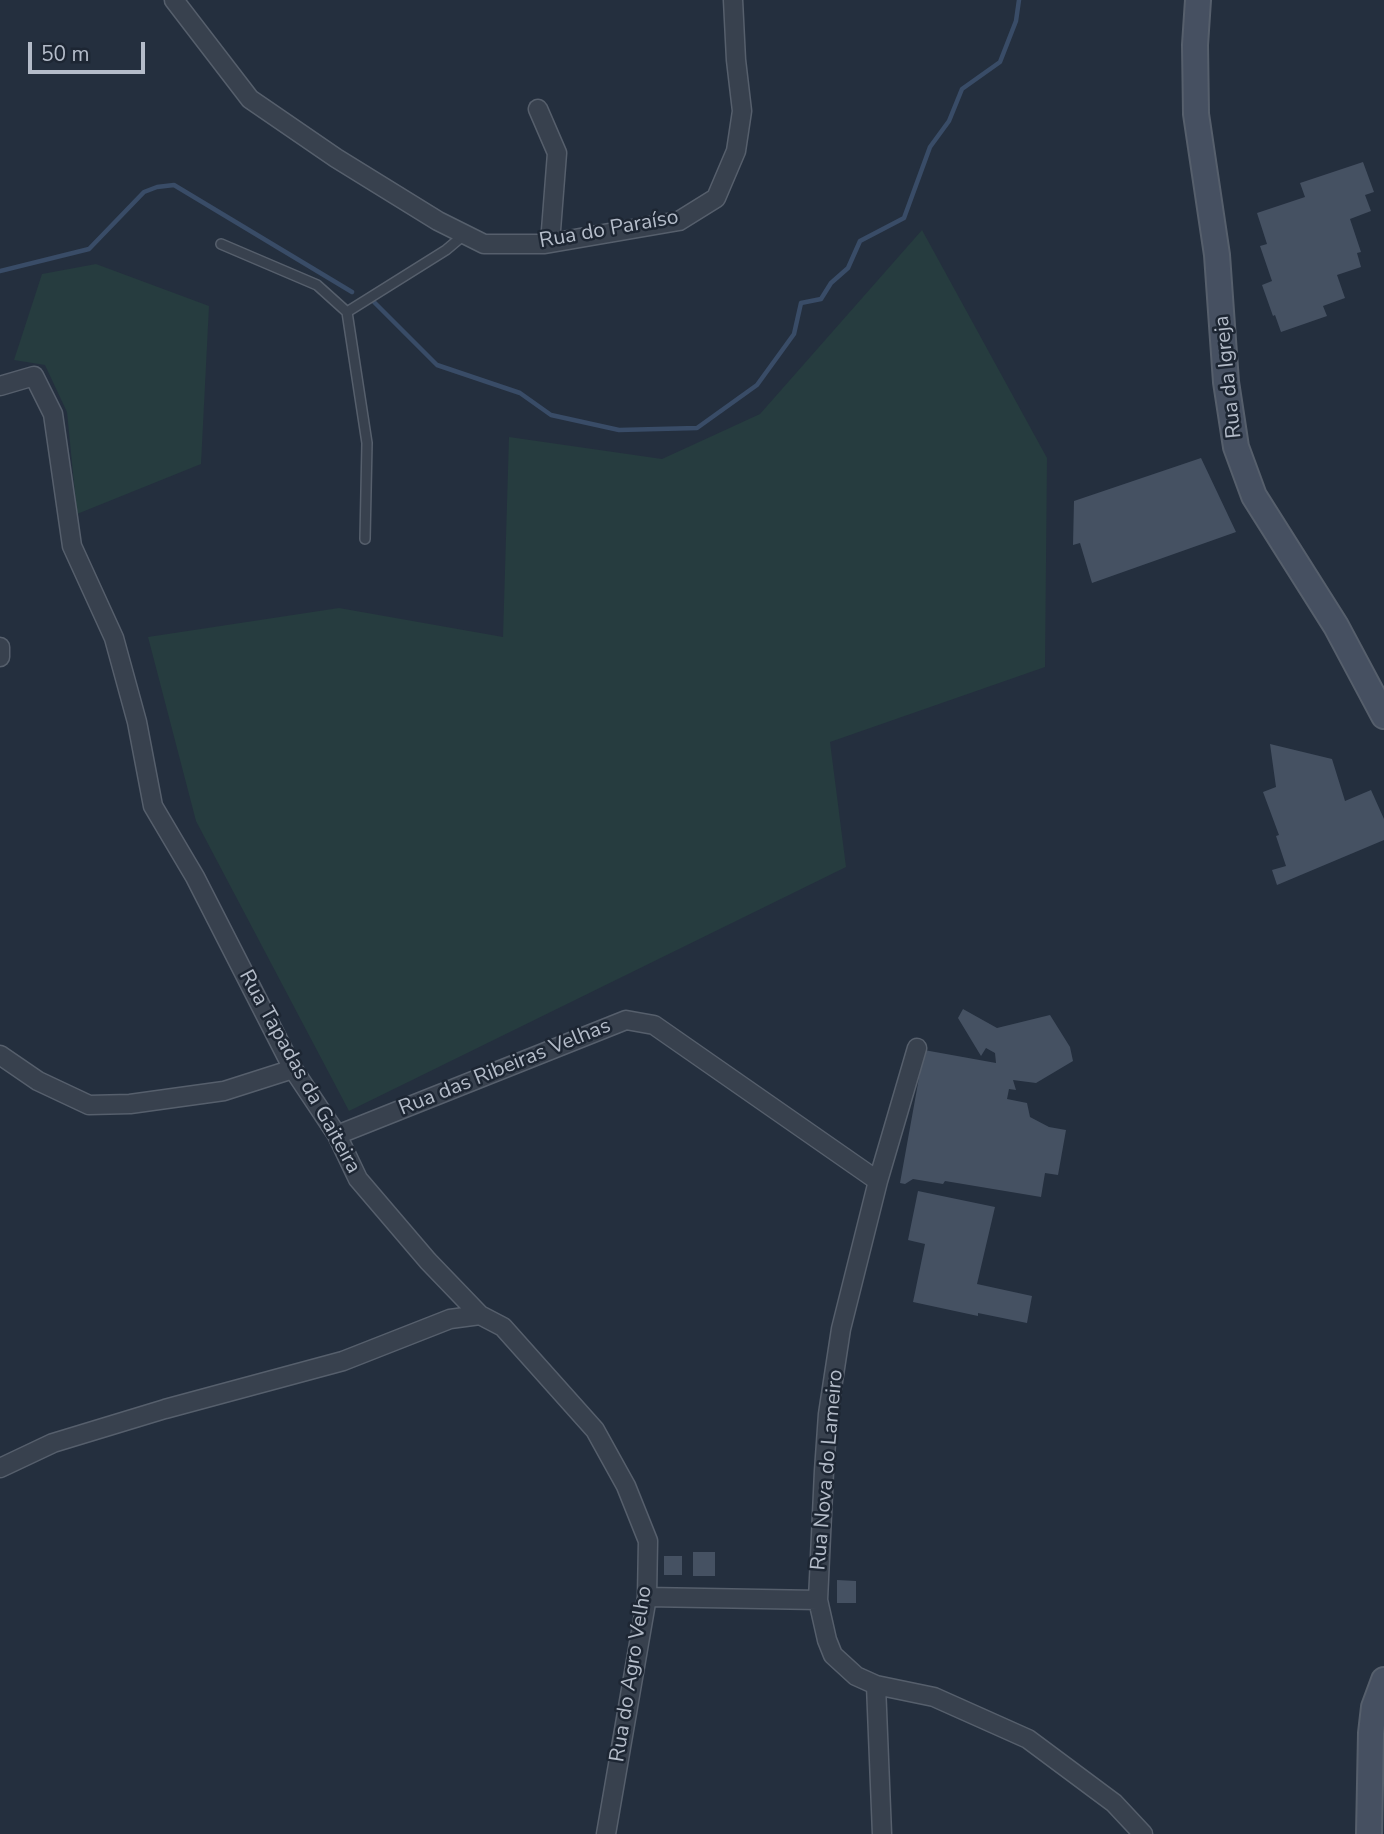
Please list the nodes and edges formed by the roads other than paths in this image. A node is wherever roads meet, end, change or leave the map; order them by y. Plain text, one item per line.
1 (174, 0) edge
2 (733, 0) edge
3 (1198, 0) edge
4 (538, 109) dead end
5 (464, 234) junction
6 (550, 243) junction
7 (221, 244) dead end
8 (347, 312) junction
9 (0, 386) edge
10 (365, 539) dead end
11 (0, 647) edge
12 (0, 657) edge
13 (1384, 716) edge
14 (918, 1048) dead end
15 (0, 1055) edge
16 (293, 1069) junction
17 (337, 1135) junction
18 (878, 1181) junction
19 (480, 1315) junction
20 (0, 1468) edge
21 (647, 1597) junction
22 (818, 1600) junction
23 (1384, 1679) edge
24 (876, 1685) junction
25 (606, 1834) edge
26 (882, 1834) edge
27 (1143, 1834) edge
28 (1368, 1834) edge

1 - 5 street, Rua do Paraíso
2 - 6 street, Rua do Paraíso
3 - 13 main road, Rua da Igreja
4 - 6 street
5 - 6 street, Rua do Paraíso
5 - 8 lane
7 - 8 lane
8 - 10 lane
9 - 16 street, Rua Tapadas da Gaiteira
11 - 12 street
14 - 18 street, Rua Nova do Lameiro
15 - 16 street
16 - 17 street, Rua Tapadas da Gaiteira
17 - 18 street, Rua das Ribeiras Velhas
17 - 19 street, Rua Tapadas da Gaiteira
18 - 22 street, Rua Nova do Lameiro
19 - 20 street
19 - 21 street, Rua do Agro Velho
21 - 22 street
21 - 25 street, Rua do Agro Velho
22 - 24 street, Rua Nova do Lameiro
23 - 28 main road
24 - 26 street
24 - 27 street, Rua Nova do Lameiro

